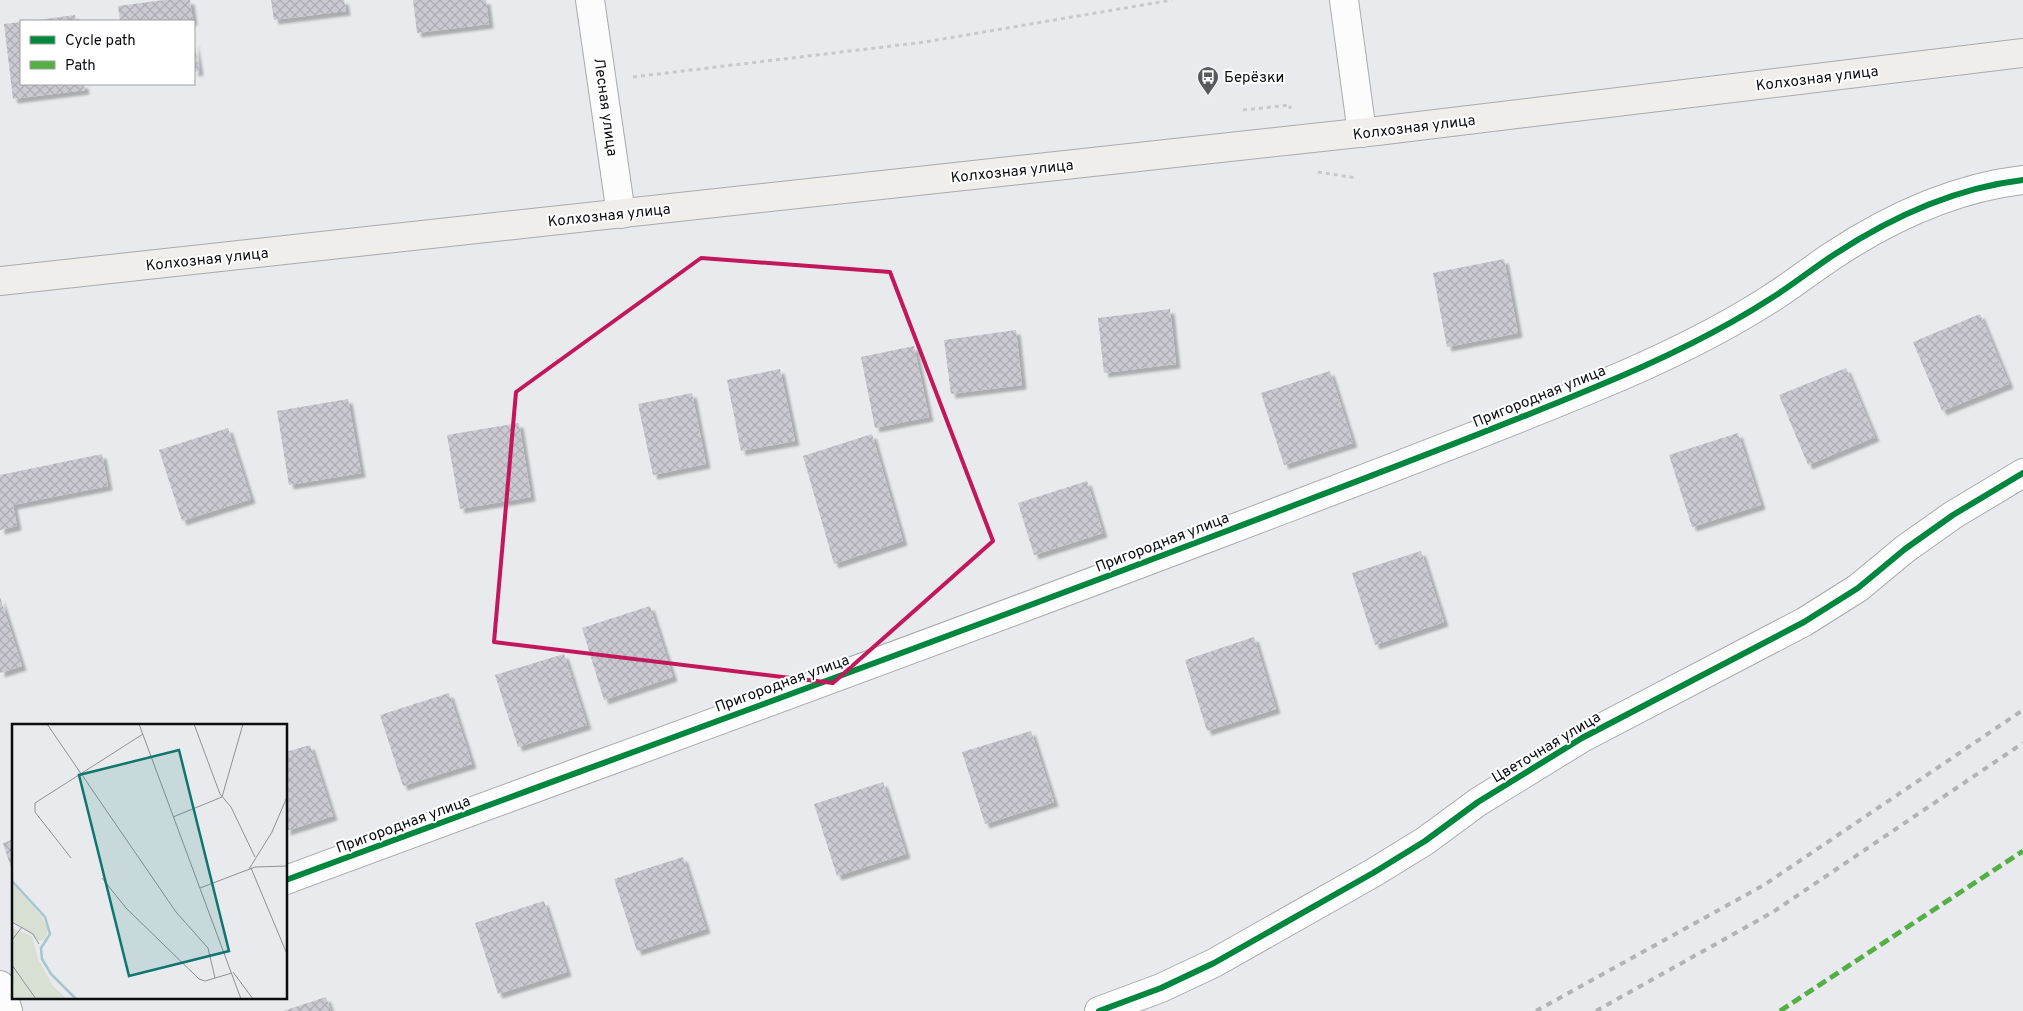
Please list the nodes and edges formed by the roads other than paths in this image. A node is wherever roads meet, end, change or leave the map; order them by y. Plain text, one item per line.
1 (590, 0) edge
2 (1344, 0) edge
3 (2023, 53) edge
4 (1362, 133) junction
5 (2023, 180) edge
6 (621, 214) junction
7 (0, 281) edge
8 (2023, 473) edge
9 (288, 879) edge
10 (12, 982) edge
11 (0, 986) edge
12 (8, 1011) edge
13 (1099, 1011) edge

1 - 6 street, Лесная улица
2 - 4 street
3 - 4 main road, Колхозная улица
4 - 6 main road, Колхозная улица
5 - 9 street, Пригородная улица
6 - 7 main road, Колхозная улица
8 - 13 street, Цветочная улица
10 - 11 street
11 - 12 street

